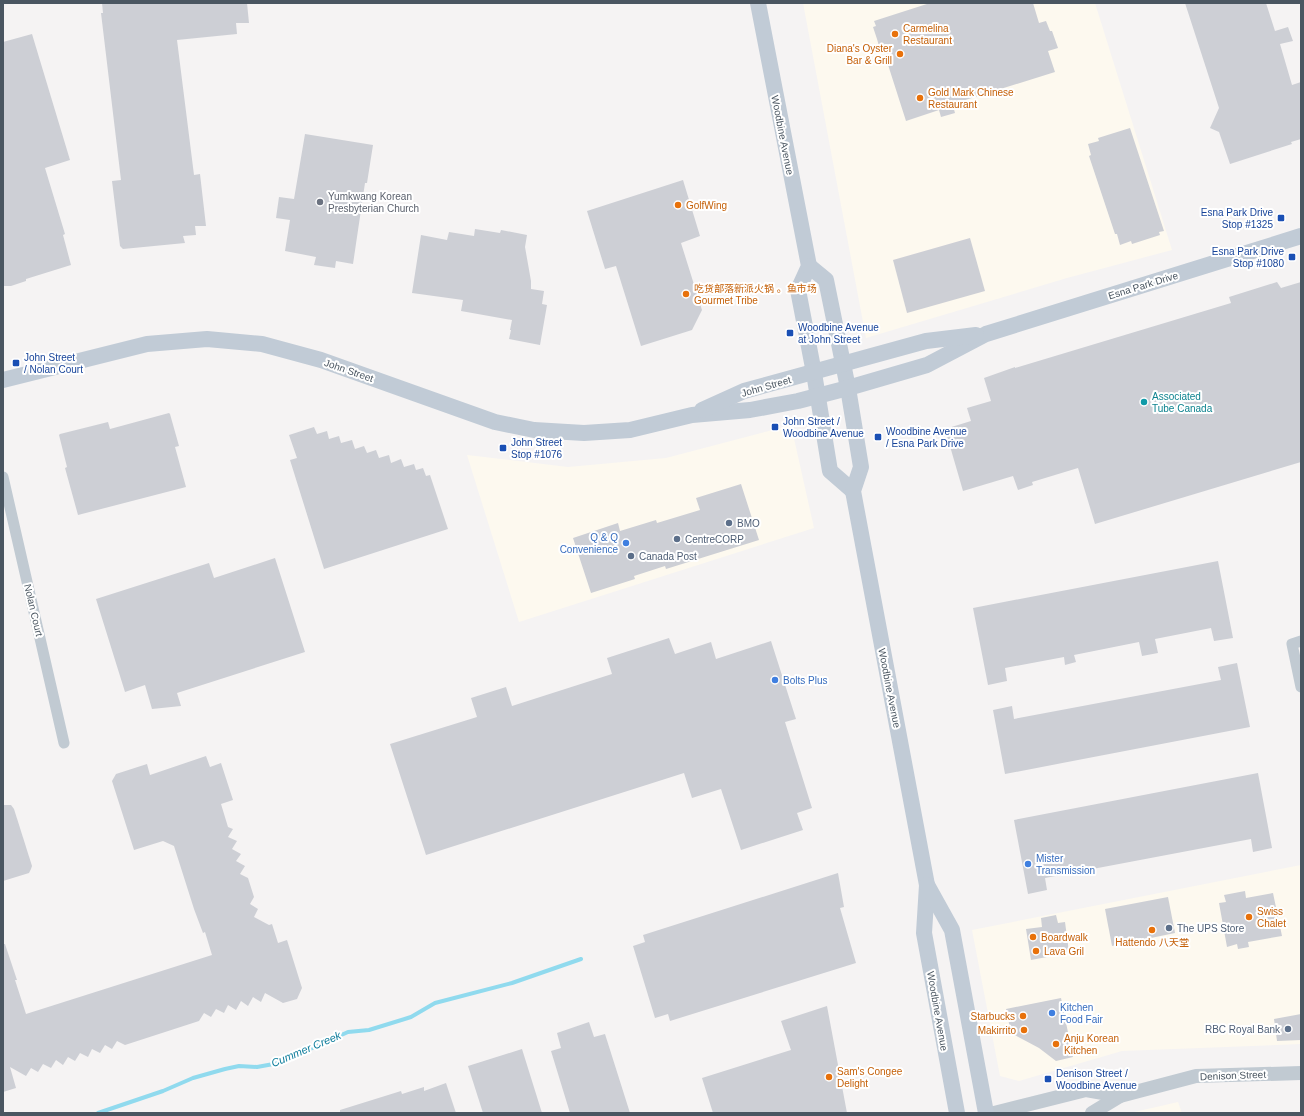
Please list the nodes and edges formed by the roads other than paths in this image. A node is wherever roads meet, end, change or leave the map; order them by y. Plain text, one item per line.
1 (758, 3) edge
2 (1301, 236) edge
3 (809, 266) junction
4 (986, 334) junction
5 (843, 365) junction
6 (814, 373) junction
7 (3, 380) edge
8 (848, 388) junction
9 (817, 397) junction
10 (692, 415) junction
11 (3, 478) edge
12 (853, 491) junction
13 (1301, 641) edge
14 (1301, 687) edge
15 (64, 743) dead end
16 (927, 885) junction
17 (1301, 1073) edge
18 (1120, 1096) junction
19 (957, 1113) edge
20 (986, 1113) edge
21 (994, 1113) edge
22 (1092, 1113) edge

1 - 3 main road, Woodbine Avenue
2 - 4 main road, Esna Park Drive
3 - 5 main road, Woodbine Avenue
3 - 6 main road
4 - 5 main road, Esna Park Drive
4 - 8 main road, Esna Park Drive
5 - 6 main road, John Street
5 - 8 main road, Woodbine Avenue
6 - 9 main road
6 - 10 main road, John Street
7 - 10 main road, John Street
8 - 9 main road, John Street
8 - 12 main road, Woodbine Avenue
9 - 10 main road, John Street
9 - 12 main road
11 - 15 street, Nolan Court
12 - 16 main road, Woodbine Avenue
13 - 14 street
16 - 19 main road, Woodbine Avenue
16 - 20 main road, Woodbine Avenue
17 - 18 street, Denison Street
18 - 21 street, Denison Street
18 - 22 street, Denison Street

